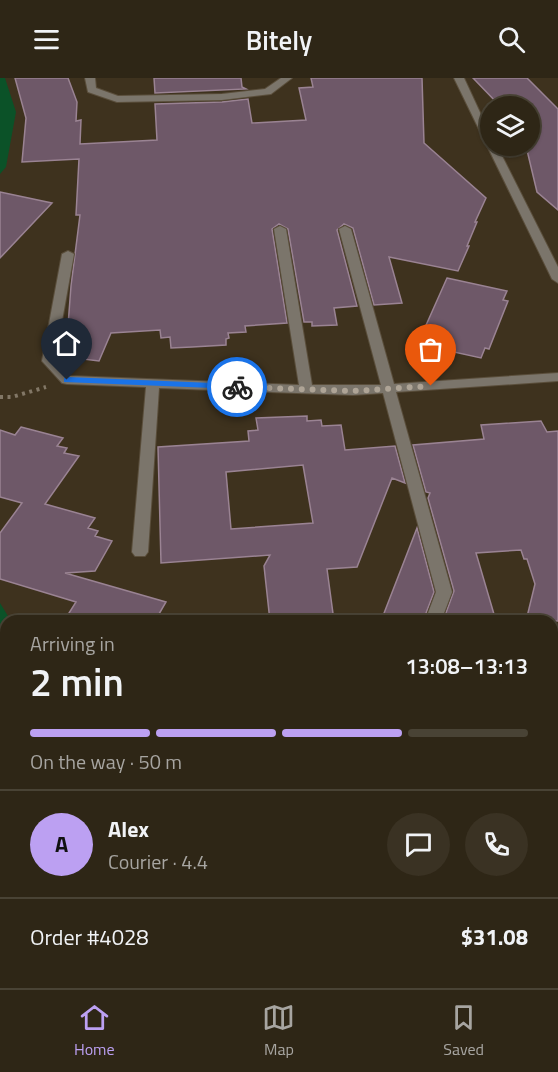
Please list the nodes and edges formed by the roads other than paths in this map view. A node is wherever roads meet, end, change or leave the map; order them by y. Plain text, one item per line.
1 (90, 78) edge
2 (287, 78) edge
3 (459, 78) edge
4 (480, 121) edge
5 (497, 156) edge
6 (280, 229) dead end
7 (345, 229) dead end
8 (68, 254) dead end
9 (558, 279) edge
10 (558, 377) edge
11 (153, 383) junction
12 (306, 389) junction
13 (389, 389) junction
14 (140, 552) dead end
15 (435, 615) edge

1 - 2 street
3 - 4 street
5 - 9 street
6 - 12 street
7 - 13 street
8 - 11 street
10 - 13 street
11 - 12 street
11 - 14 street
12 - 13 street
13 - 15 street

